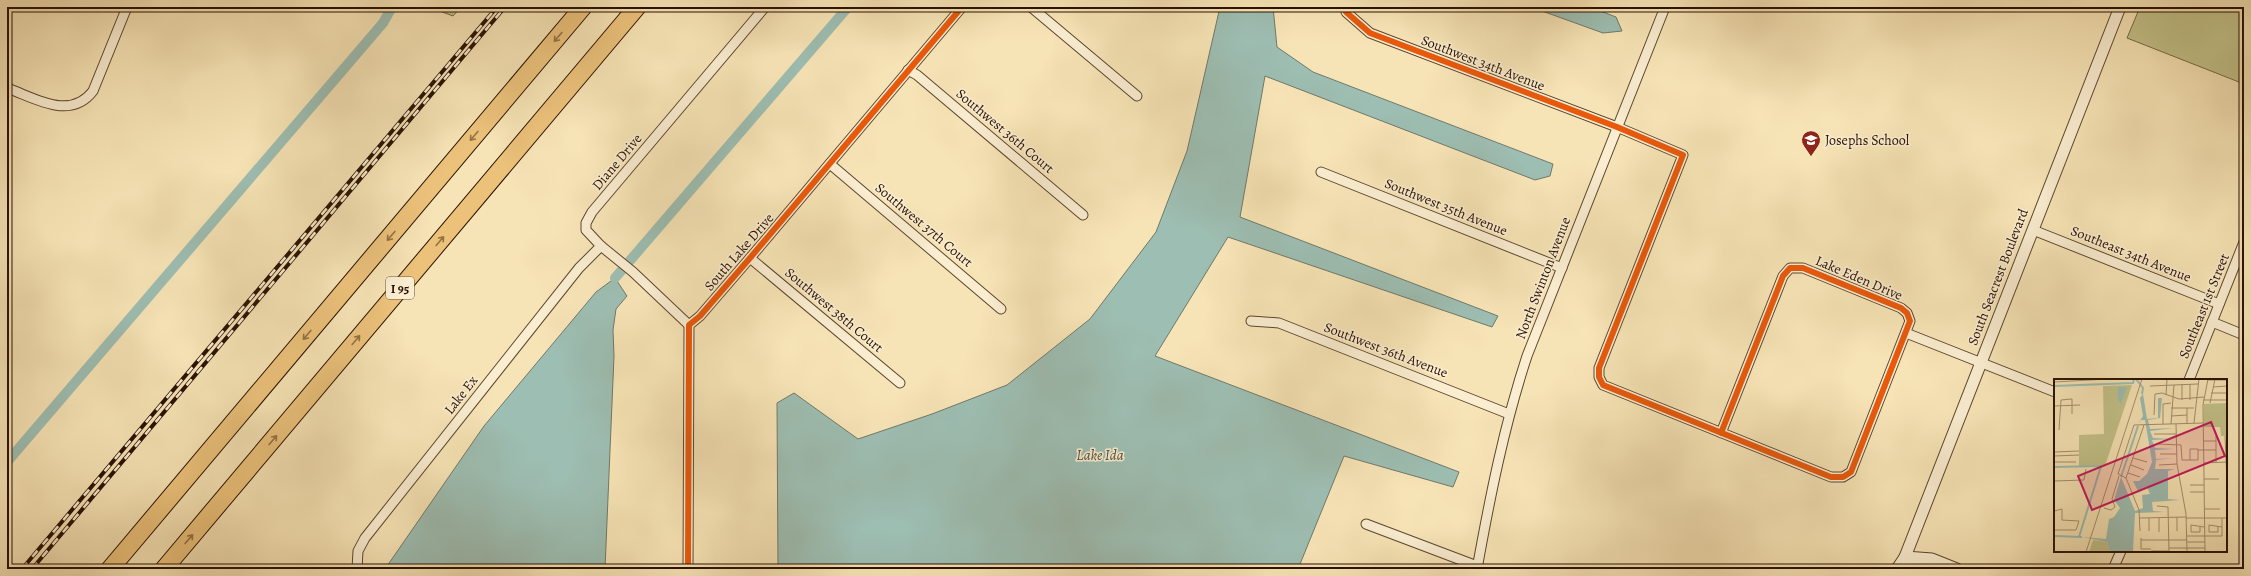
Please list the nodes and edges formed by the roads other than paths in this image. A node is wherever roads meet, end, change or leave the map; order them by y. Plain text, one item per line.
1 (127, 7) edge
2 (583, 7) edge
3 (637, 7) edge
4 (765, 7) edge
5 (962, 7) edge
6 (1031, 7) edge
7 (1665, 7) edge
8 (2120, 7) edge
9 (1346, 12) dead end
10 (908, 70) junction
11 (7, 88) edge
12 (1137, 96) dead end
13 (1618, 127) junction
14 (830, 164) junction
15 (1320, 172) dead end
16 (1083, 215) dead end
17 (2033, 230) junction
18 (2244, 242) edge
19 (602, 246) junction
20 (750, 258) junction
21 (1562, 268) junction
22 (2219, 304) junction
23 (1001, 309) dead end
24 (1251, 321) dead end
25 (2212, 322) junction
26 (689, 325) junction
27 (1906, 333) junction
28 (2244, 335) edge
29 (1981, 362) junction
30 (2189, 379) edge
31 (900, 383) dead end
32 (2054, 392) edge
33 (1509, 414) junction
34 (1721, 433) junction
35 (1366, 524) dead end
36 (2121, 552) edge
37 (1905, 557) junction
38 (1477, 567) edge
39 (110, 569) edge
40 (164, 569) edge
41 (357, 569) edge
42 (688, 569) edge
43 (1896, 569) edge
44 (1904, 569) edge
45 (1923, 569) edge
46 (1957, 569) edge
47 (2114, 569) edge

1 - 11 street
2 -> 39 highway
40 -> 3 highway, I 95
4 - 19 street, Diane Drive
5 - 10 street, South Lake Drive
6 - 12 street
7 - 13 street, North Swinton Avenue
8 - 17 street, South Seacrest Boulevard
9 - 13 street, Southwest 34th Avenue
10 - 14 street, South Lake Drive
10 - 16 street, Southwest 36th Court
13 - 21 street, North Swinton Avenue
13 - 34 street, Lake Eden Drive
14 - 20 street, South Lake Drive
14 - 23 street, Southwest 37th Court
15 - 21 street, Southwest 35th Avenue
17 - 22 street, Southeast 34th Avenue
17 - 29 street, South Seacrest Boulevard
18 - 22 street, Southeast 1st Street
19 - 26 street, Diane Drive
19 - 41 street, Lake Ex
20 - 26 street, South Lake Drive
20 - 31 street, Southwest 38th Court
21 - 33 street, North Swinton Avenue
22 - 25 street, Southeast 1st Street
24 - 33 street, Southwest 36th Avenue
25 - 28 street
25 - 30 street, Southeast 1st Street
26 - 42 street
27 - 29 street
27 - 34 street, Lake Eden Drive
27 - 34 street, Lake Eden Drive
29 - 32 street
29 - 37 street, South Seacrest Boulevard
33 - 38 street, North Swinton Avenue
35 - 38 street
36 - 47 street
37 - 43 street
37 - 44 street
37 - 45 street
37 - 46 street

